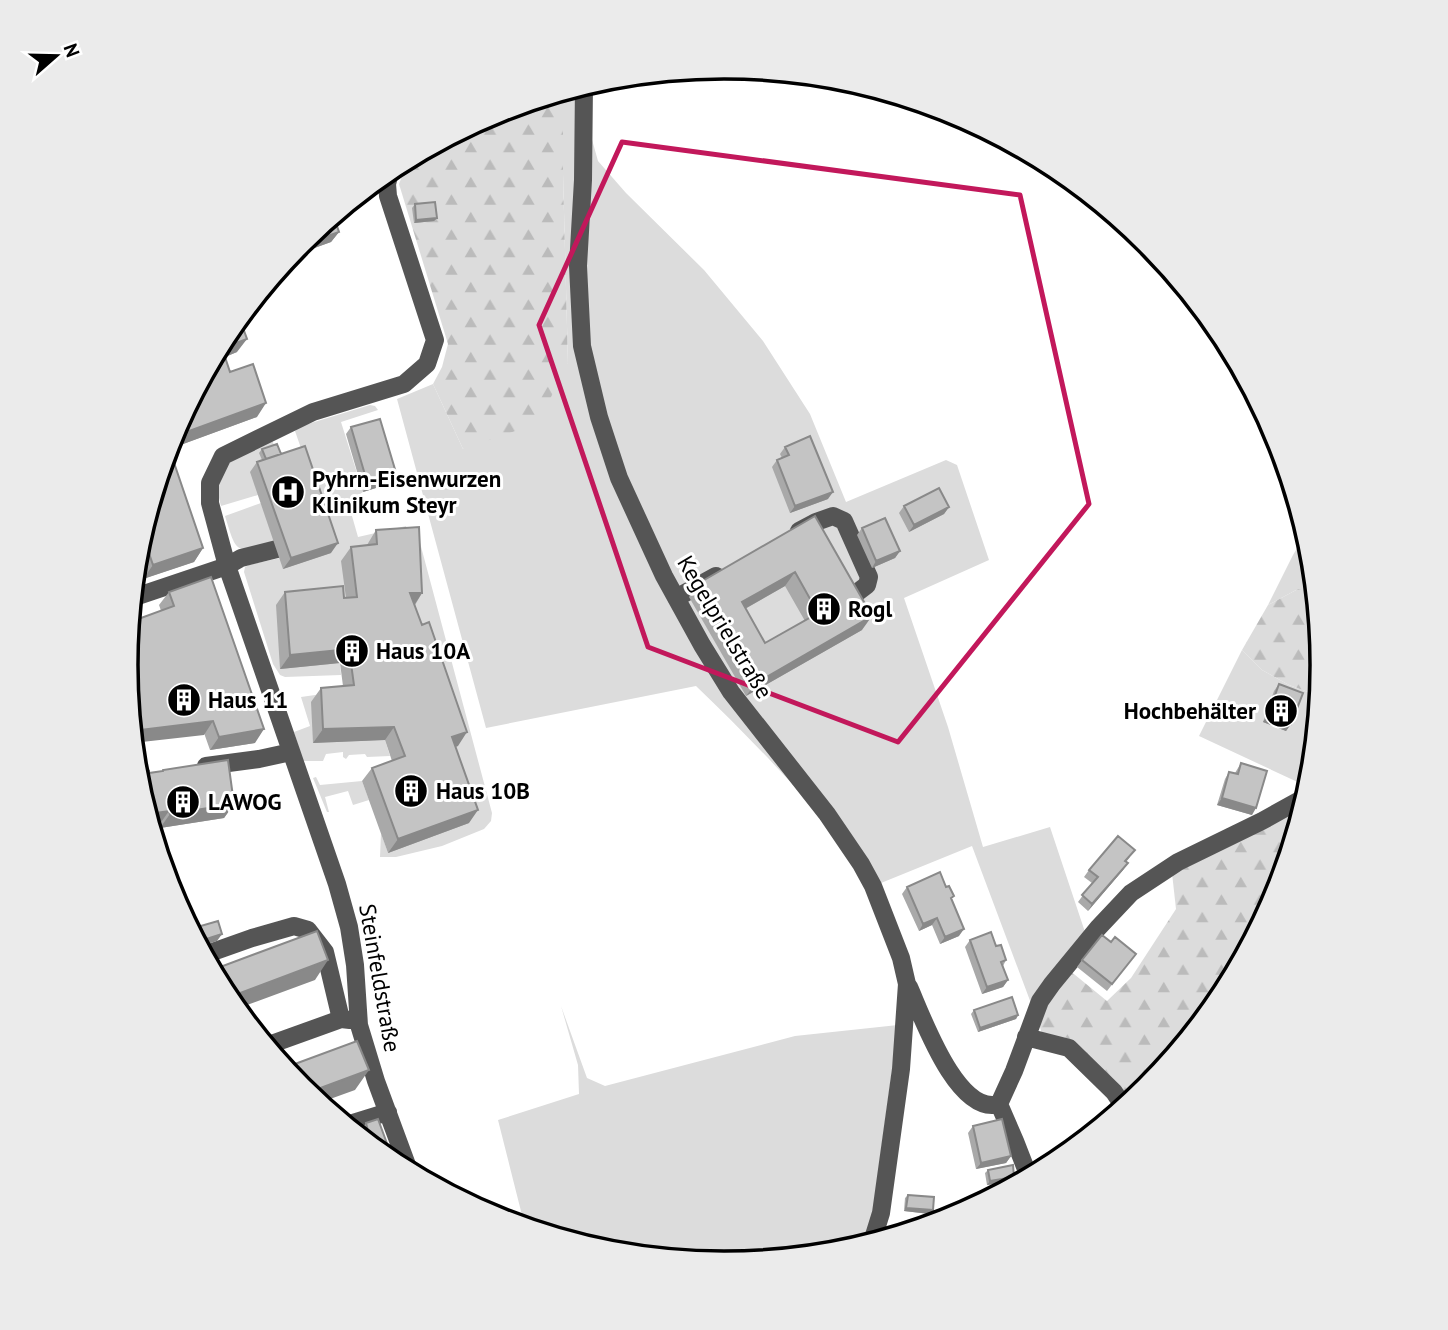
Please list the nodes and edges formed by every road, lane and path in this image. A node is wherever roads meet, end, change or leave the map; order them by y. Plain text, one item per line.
1 (584, 96) edge
2 (387, 186) edge
3 (781, 541) edge
4 (277, 549) dead end
5 (227, 566) junction
6 (734, 566) edge
7 (142, 595) edge
8 (676, 598) junction
9 (846, 601) edge
10 (291, 752) junction
11 (191, 768) edge
12 (1293, 804) edge
13 (213, 952) edge
14 (907, 984) junction
15 (341, 1019) junction
16 (359, 1025) junction
17 (1026, 1037) junction
18 (275, 1043) edge
19 (1118, 1099) edge
20 (999, 1104) junction
21 (388, 1112) junction
22 (357, 1122) edge
23 (404, 1156) edge
24 (1026, 1168) edge
25 (875, 1231) edge

1 - 8 street, Kegelprielstraße
2 - 5 street, Steinfeldstraße
3 - 9 street
4 - 5 street
5 - 7 street
5 - 10 street, Steinfeldstraße
6 - 8 street
8 - 14 street, Kegelprielstraße
10 - 11 street
10 - 16 street, Steinfeldstraße
12 - 17 street
13 - 15 street
14 - 20 street
14 - 25 street, Kegelprielstraße
15 - 16 street
15 - 18 street
16 - 21 street, Steinfeldstraße
17 - 19 street
17 - 20 street
20 - 24 street
21 - 22 street
21 - 23 street, Steinfeldstraße

